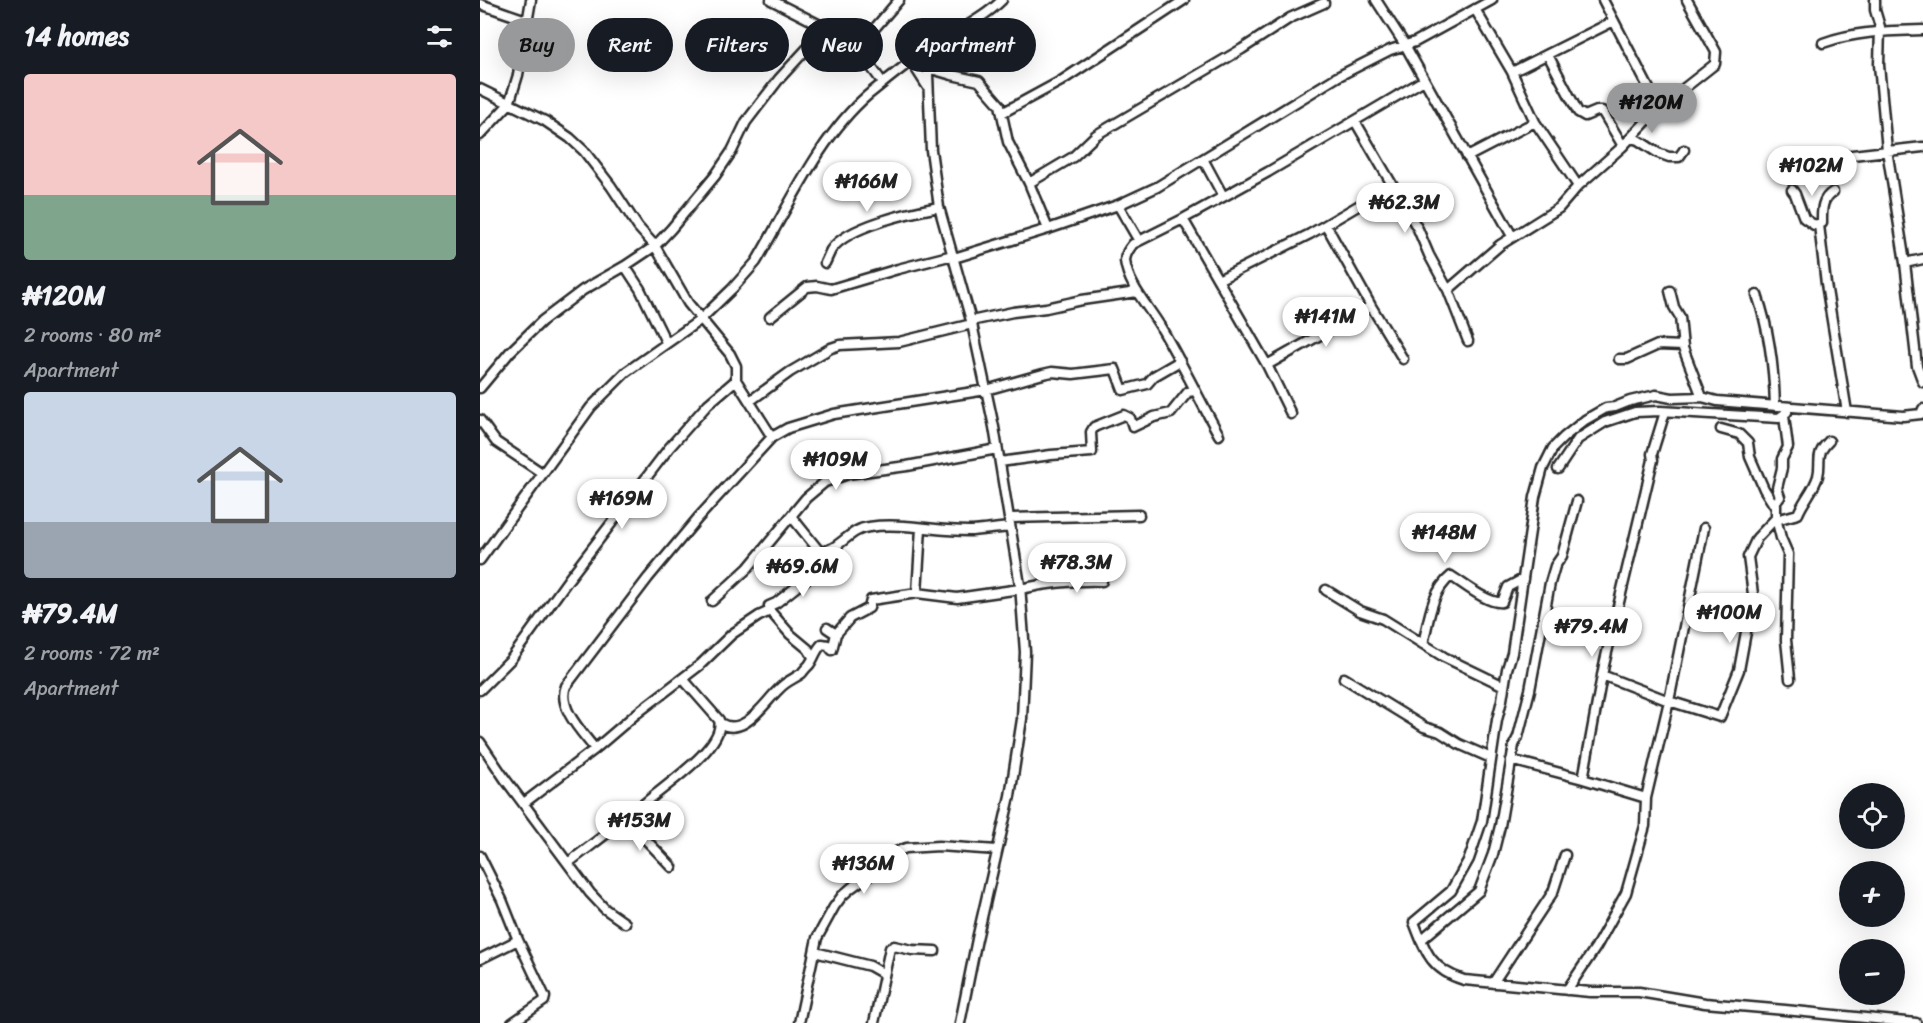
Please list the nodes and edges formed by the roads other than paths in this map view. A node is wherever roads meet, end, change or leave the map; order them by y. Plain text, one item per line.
1 (531, 0) edge
2 (771, 0) edge
3 (791, 0) edge
4 (899, 0) edge
5 (1184, 0) edge
6 (1376, 0) edge
7 (1492, 0) edge
8 (1603, 0) edge
9 (1687, 0) edge
10 (1875, 0) edge
11 (998, 1) edge
12 (1324, 3) dead end
13 (480, 4) edge
14 (785, 8) junction
15 (1475, 9) junction
16 (518, 18) edge
17 (527, 18) edge
18 (804, 18) edge
19 (973, 18) edge
20 (883, 19) edge
21 (1614, 21) junction
22 (1923, 30) edge
23 (1879, 32) junction
24 (1823, 43) dead end
25 (1405, 45) junction
26 (801, 55) edge
27 (1548, 56) junction
28 (518, 72) edge
29 (877, 72) edge
30 (897, 72) edge
31 (918, 72) edge
32 (928, 72) edge
33 (943, 72) edge
34 (1512, 72) junction
35 (1424, 80) junction
36 (883, 83) junction
37 (928, 86) junction
38 (480, 89) edge
39 (509, 104) junction
40 (1659, 108) junction
41 (1002, 113) junction
42 (1355, 121) junction
43 (1535, 122) junction
44 (480, 135) edge
45 (1631, 138) junction
46 (1623, 146) junction
47 (1923, 147) edge
48 (1684, 150) dead end
49 (1887, 150) junction
50 (1467, 157) junction
51 (1203, 159) junction
52 (1777, 166) dead end
53 (1029, 183) junction
54 (1392, 186) junction
55 (1578, 186) junction
56 (1792, 190) dead end
57 (1833, 192) dead end
58 (1223, 196) junction
59 (1118, 205) junction
60 (939, 207) junction
61 (1183, 219) junction
62 (1326, 225) junction
63 (1819, 225) junction
64 (1048, 229) junction
65 (1512, 236) junction
66 (1139, 241) junction
67 (655, 246) junction
68 (954, 257) junction
69 (1923, 259) edge
70 (825, 263) dead end
71 (1905, 263) junction
72 (625, 266) junction
73 (1218, 280) junction
74 (1448, 290) junction
75 (1671, 291) dead end
76 (1137, 292) junction
77 (1757, 295) dead end
78 (1371, 306) junction
79 (770, 317) dead end
80 (700, 320) junction
81 (971, 322) junction
82 (1923, 335) edge
83 (1914, 340) junction
84 (1468, 341) dead end
85 (666, 342) junction
86 (1683, 346) junction
87 (1404, 359) dead end
88 (1620, 359) dead end
89 (1179, 361) junction
90 (1267, 366) junction
91 (736, 380) junction
92 (1923, 382) edge
93 (480, 388) edge
94 (986, 390) junction
95 (1194, 390) junction
96 (1702, 397) junction
97 (750, 401) junction
98 (1775, 406) junction
99 (1785, 411) junction
100 (1665, 412) junction
101 (1846, 412) junction
102 (1922, 413) edge
103 (1291, 414) dead end
104 (480, 420) edge
105 (1721, 429) dead end
106 (1219, 435) dead end
107 (772, 437) junction
108 (1829, 441) dead end
109 (997, 449) junction
110 (1000, 462) junction
111 (1558, 469) dead end
112 (542, 473) junction
113 (1577, 501) dead end
114 (1776, 508) junction
115 (1139, 515) dead end
116 (791, 516) junction
117 (1776, 519) junction
118 (1009, 522) junction
119 (921, 528) junction
120 (1704, 528) dead end
121 (480, 560) edge
122 (814, 573) dead end
123 (1523, 579) junction
124 (1102, 581) dead end
125 (1020, 589) junction
126 (1326, 590) dead end
127 (917, 593) junction
128 (712, 601) dead end
129 (770, 611) junction
130 (827, 628) dead end
131 (836, 634) junction
132 (1423, 644) junction
133 (813, 657) junction
134 (1602, 675) junction
135 (1344, 678) dead end
136 (683, 679) junction
137 (1790, 679) dead end
138 (1504, 686) junction
139 (480, 690) edge
140 (1669, 700) junction
141 (720, 723) junction
142 (480, 742) edge
143 (595, 749) junction
144 (1491, 758) junction
145 (1512, 760) junction
146 (1582, 779) junction
147 (1646, 798) junction
148 (524, 803) junction
149 (626, 819) junction
150 (997, 850) junction
151 (1565, 855) dead end
152 (480, 856) edge
153 (568, 863) junction
154 (672, 867) dead end
155 (625, 924) dead end
156 (518, 940) junction
157 (1421, 940) junction
158 (935, 951) dead end
159 (815, 952) junction
160 (480, 959) edge
161 (884, 974) junction
162 (1493, 983) junction
163 (1567, 990) junction
164 (512, 1023) edge
165 (798, 1023) edge
166 (874, 1023) edge
167 (960, 1023) edge
168 (1916, 1023) edge

1 - 17 street
2 - 14 street
3 - 14 street
4 - 20 street
5 - 41 street
6 - 25 street
7 - 15 street
8 - 21 street
9 - 40 street
10 - 23 street
11 - 19 street
12 - 53 street
13 - 16 street
14 - 18 street
15 - 25 street
15 - 34 street
21 - 27 street
21 - 40 street
22 - 23 street
23 - 24 street
23 - 49 street
25 - 35 street
25 - 51 street
26 - 67 street
27 - 34 street
27 - 46 street
28 - 39 street
29 - 36 street
30 - 36 street
31 - 37 street
32 - 37 street
33 - 41 street
34 - 43 street
35 - 42 street
35 - 50 street
36 - 80 street
37 - 60 street
38 - 39 street
39 - 44 street
39 - 67 street
40 - 45 street
41 - 53 street
42 - 54 street
42 - 58 street
43 - 50 street
43 - 55 street
45 - 46 street
45 - 48 street
46 - 55 street
47 - 49 street
49 - 52 street
49 - 71 street
50 - 65 street
51 - 58 street
51 - 59 street
53 - 64 street
54 - 62 street
54 - 74 street
55 - 65 street
56 - 63 street
57 - 63 street
58 - 61 street
59 - 64 street
59 - 66 street
60 - 68 street
60 - 70 street
61 - 66 street
61 - 73 street
62 - 73 street
62 - 78 street
63 - 101 street
64 - 68 street
65 - 74 street
66 - 76 street
67 - 72 street
67 - 80 street
68 - 79 street
68 - 81 street
69 - 71 street
71 - 83 street
72 - 85 street
72 - 93 street
73 - 90 street
74 - 84 street
75 - 86 street
76 - 81 street
76 - 89 street
77 - 98 street
78 - 87 street
78 - 90 street
80 - 85 street
80 - 91 street
81 - 94 street
81 - 97 street
82 - 83 street
83 - 92 street
85 - 112 street
86 - 88 street
86 - 96 street
89 - 94 street
89 - 95 street
90 - 103 street
91 - 97 street
91 - 139 street
94 - 107 street
94 - 109 street
95 - 106 street
95 - 110 street
96 - 98 street
96 - 123 street
97 - 107 street
98 - 99 street
99 - 100 street
99 - 101 street
99 - 114 street
100 - 111 street
100 - 134 street
101 - 102 street
104 - 112 street
105 - 114 street
107 - 143 street
108 - 117 street
109 - 110 street
109 - 116 street
110 - 118 street
112 - 121 street
113 - 145 street
114 - 117 street
115 - 118 street
116 - 119 street
116 - 128 street
117 - 137 street
117 - 140 street
118 - 119 street
118 - 125 street
119 - 127 street
120 - 140 street
122 - 129 street
123 - 132 street
123 - 138 street
124 - 125 street
125 - 127 street
125 - 150 street
126 - 132 street
127 - 131 street
129 - 133 street
129 - 136 street
130 - 131 street
131 - 133 street
132 - 138 street
133 - 141 street
134 - 140 street
134 - 146 street
135 - 144 street
136 - 141 street
136 - 143 street
138 - 144 street
140 - 147 street
141 - 149 street
142 - 148 street
143 - 148 street
144 - 157 street
145 - 146 street
145 - 157 street
146 - 147 street
147 - 163 street
148 - 153 street
149 - 153 street
149 - 154 street
150 - 159 street
150 - 167 street
151 - 162 street
152 - 156 street
153 - 155 street
156 - 160 street
156 - 164 street
157 - 162 street
158 - 161 street
159 - 161 street
159 - 165 street
161 - 166 street
162 - 163 street
163 - 168 street

